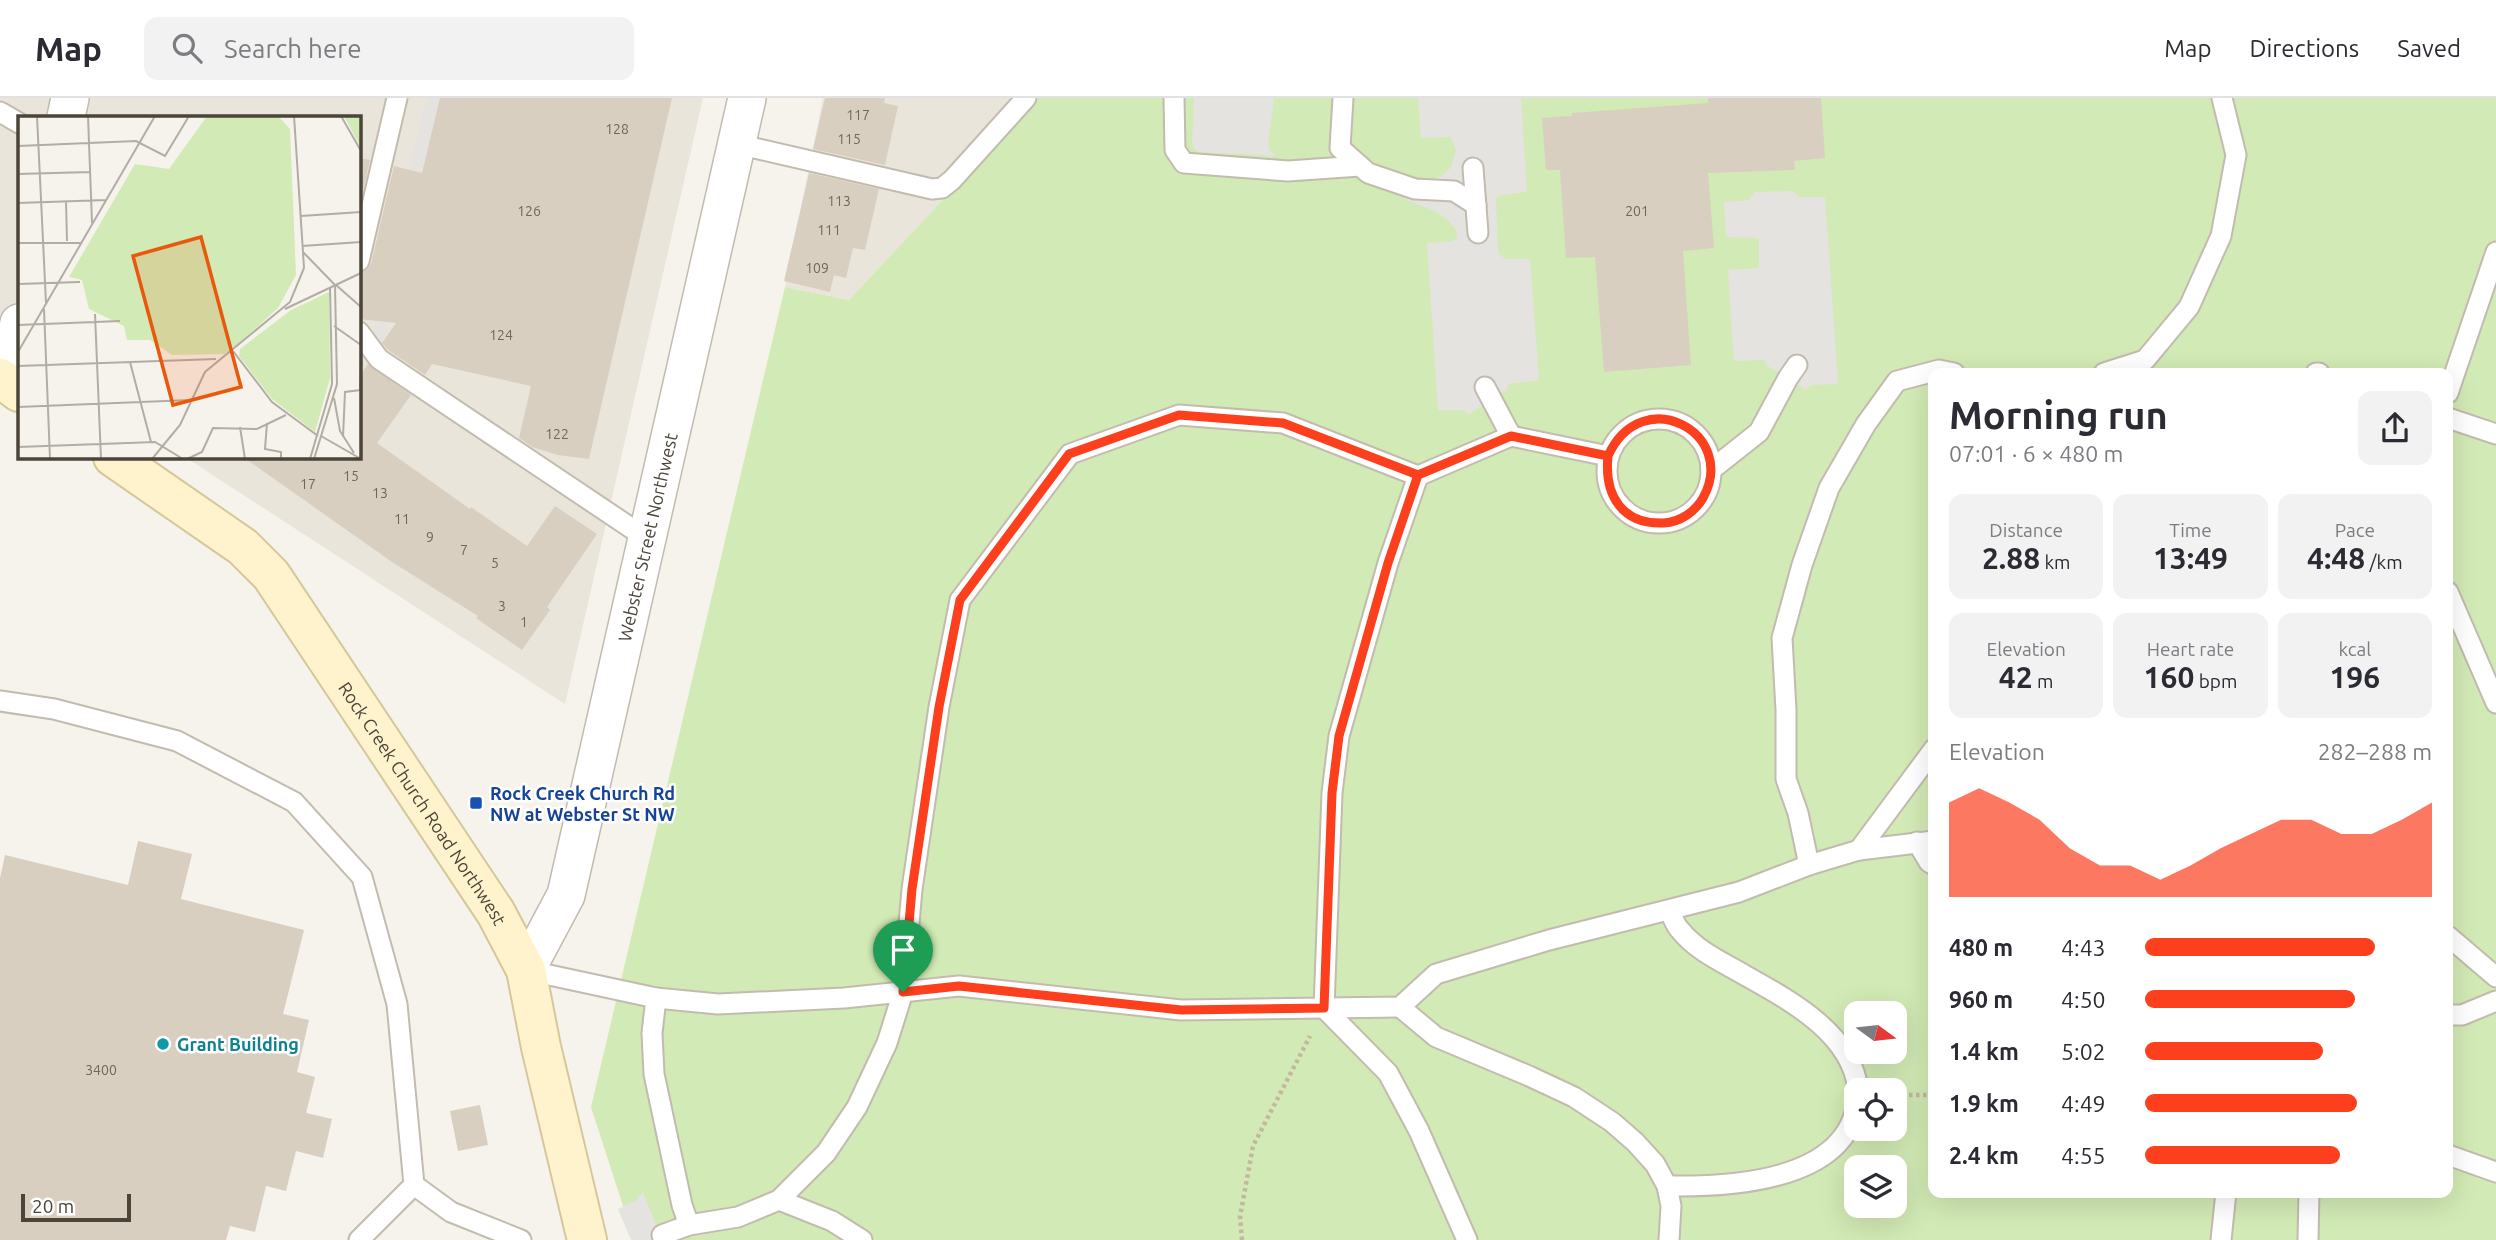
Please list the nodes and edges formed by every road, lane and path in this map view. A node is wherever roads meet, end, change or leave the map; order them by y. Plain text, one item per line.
1 (70, 98) edge
2 (397, 98) edge
3 (747, 98) edge
4 (1026, 98) edge
5 (1174, 98) edge
6 (1343, 98) edge
7 (2222, 98) edge
8 (0, 112) edge
9 (66, 116) edge
10 (18, 122) edge
11 (737, 144) junction
12 (1360, 166) junction
13 (1473, 168) dead end
14 (1476, 205) junction
15 (1478, 233) dead end
16 (2496, 252) edge
17 (360, 257) edge
18 (18, 329) edge
19 (360, 333) edge
20 (1797, 365) dead end
21 (2120, 368) edge
22 (1928, 373) edge
23 (2453, 378) edge
24 (8, 384) edge
25 (1485, 387) dead end
26 (2453, 420) edge
27 (2496, 434) edge
28 (1511, 436) junction
29 (1608, 456) junction
30 (114, 458) edge
31 (1712, 470) junction
32 (1418, 475) junction
33 (646, 538) junction
34 (2453, 604) edge
35 (0, 701) edge
36 (2496, 703) edge
37 (1928, 757) edge
38 (1925, 841) edge
39 (1859, 850) junction
40 (1809, 865) junction
41 (1670, 911) junction
42 (2453, 940) edge
43 (526, 970) junction
44 (2496, 977) edge
45 (903, 992) junction
46 (656, 998) junction
47 (2496, 1001) edge
48 (1400, 1007) junction
49 (1324, 1008) junction
50 (2453, 1015) edge
51 (1857, 1078) edge
52 (1928, 1095) edge
53 (1907, 1096) edge
54 (1844, 1133) edge
55 (2453, 1157) edge
56 (2496, 1172) edge
57 (414, 1185) junction
58 (1667, 1186) junction
59 (2225, 1198) edge
60 (2309, 1198) edge
61 (779, 1200) junction
62 (690, 1224) junction
63 (662, 1235) dead end
64 (1672, 1239) edge
65 (359, 1240) edge
66 (521, 1240) edge
67 (587, 1240) edge
68 (862, 1240) edge
69 (1242, 1240) edge
70 (1467, 1240) edge
71 (2221, 1240) edge
72 (2308, 1240) edge

1 - 9 street
2 - 17 lane
3 - 11 street, Webster Street Northwest
4 - 11 lane
5 - 12 lane
6 - 12 lane
7 - 21 lane
8 - 10 lane
11 - 33 street, Webster Street Northwest
12 - 14 lane
13 - 14 lane
14 - 15 lane
16 - 23 lane
18 - 24 street
19 - 33 lane
20 - 31 lane
22 - 40 lane
25 - 28 lane
26 - 27 lane
28 - 29 lane
28 - 32 lane
29 - 31 lane
29 - 31 lane
30 - 43 street, Rock Creek Church Road Northwest
32 - 45 lane
32 - 49 lane
33 - 43 street, Webster Street Northwest
34 - 36 lane
35 - 57 lane
37 - 39 lane
38 - 39 lane
39 - 40 lane
40 - 41 lane
41 - 48 lane
41 - 51 lane
42 - 44 lane
43 - 46 lane
43 - 67 street, Rock Creek Church Road Northwest
45 - 46 lane
45 - 49 lane
45 - 61 lane
46 - 62 lane
47 - 50 lane
48 - 49 lane
48 - 58 lane
49 - 69 path
49 - 70 lane
52 - 53 path
54 - 58 lane
55 - 56 lane
57 - 65 lane
57 - 66 lane
58 - 64 lane
59 - 71 lane
60 - 72 lane
61 - 62 lane
61 - 68 lane
62 - 63 lane

